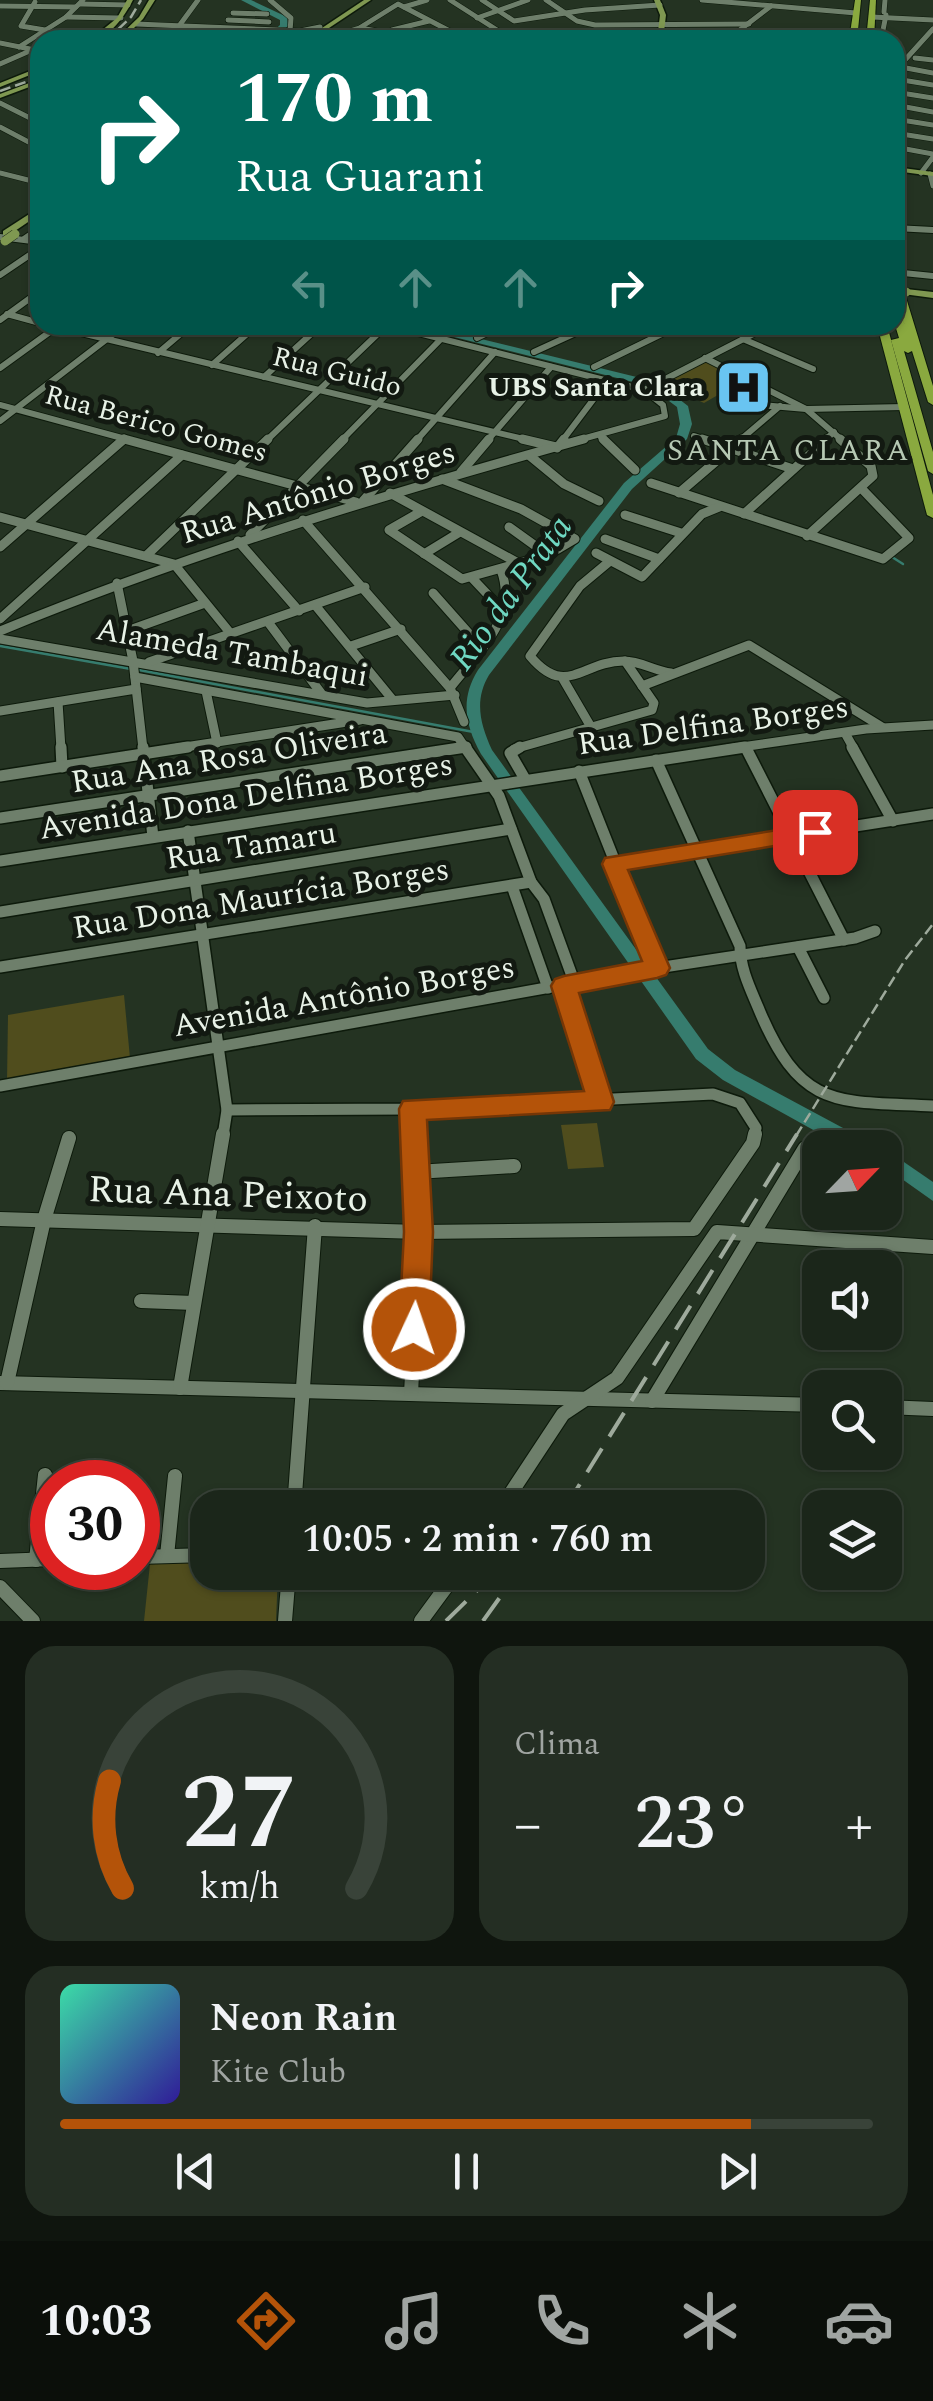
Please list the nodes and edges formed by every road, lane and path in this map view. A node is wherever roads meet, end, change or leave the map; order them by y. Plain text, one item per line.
1 (152, 0) edge
2 (198, 0) edge
3 (270, 0) edge
4 (294, 0) edge
5 (360, 0) edge
6 (368, 0) edge
7 (427, 0) edge
8 (450, 0) edge
9 (482, 0) edge
10 (546, 0) edge
11 (702, 0) edge
12 (714, 0) edge
13 (858, 0) edge
14 (885, 0) edge
15 (522, 1) edge
16 (129, 2) edge
17 (658, 2) edge
18 (34, 3) edge
19 (239, 3) dead end
20 (601, 3) dead end
21 (771, 3) edge
22 (80, 4) edge
23 (2, 6) edge
24 (556, 6) junction
25 (871, 6) edge
26 (404, 7) junction
27 (281, 8) junction
28 (498, 10) junction
29 (232, 13) junction
30 (564, 13) junction
31 (856, 13) junction
32 (885, 14) junction
33 (542, 16) junction
34 (66, 17) junction
35 (122, 18) junction
36 (477, 18) junction
37 (228, 20) junction
38 (933, 20) edge
39 (430, 21) junction
40 (577, 21) junction
41 (136, 24) junction
42 (724, 24) junction
43 (748, 24) junction
44 (180, 26) junction
45 (662, 26) junction
46 (361, 27) junction
47 (224, 28) junction
48 (46, 30) joint
49 (106, 30) edge
50 (129, 30) edge
51 (276, 30) edge
52 (288, 30) edge
53 (319, 30) edge
54 (320, 30) edge
55 (336, 30) edge
56 (388, 30) joint
57 (448, 30) edge
58 (501, 30) edge
59 (573, 30) edge
60 (661, 30) edge
61 (726, 30) edge
62 (740, 30) edge
63 (855, 30) edge
64 (883, 30) edge
65 (933, 30) edge
66 (930, 37) edge
67 (30, 40) edge
68 (0, 43) edge
69 (19, 47) junction
70 (924, 47) dead end
71 (933, 48) edge
72 (30, 49) edge
73 (30, 52) edge
74 (916, 58) dead end
75 (933, 60) edge
76 (905, 62) edge
77 (0, 64) edge
78 (905, 69) edge
79 (933, 72) edge
80 (30, 73) edge
81 (905, 80) edge
82 (0, 85) edge
83 (933, 85) edge
84 (30, 88) edge
85 (905, 94) edge
86 (933, 98) edge
87 (0, 100) edge
88 (905, 107) edge
89 (933, 112) edge
90 (30, 116) edge
91 (905, 120) edge
92 (933, 125) edge
93 (0, 127) edge
94 (905, 135) edge
95 (933, 139) edge
96 (30, 143) edge
97 (905, 149) edge
98 (933, 155) edge
99 (928, 174) edge
100 (4, 175) edge
101 (0, 181) edge
102 (30, 181) edge
103 (933, 186) edge
104 (30, 221) edge
105 (905, 229) edge
106 (933, 230) edge
107 (30, 235) edge
108 (4, 238) edge
109 (24, 239) junction
110 (30, 241) edge
111 (30, 252) edge
112 (905, 273) edge
113 (0, 275) edge
114 (916, 275) junction
115 (933, 276) edge
116 (905, 292) edge
117 (910, 292) junction
118 (933, 295) edge
119 (30, 298) edge
120 (905, 303) edge
121 (2, 316) edge
122 (30, 321) edge
123 (42, 335) edge
124 (87, 335) edge
125 (112, 335) edge
126 (179, 335) edge
127 (246, 335) edge
128 (310, 335) edge
129 (377, 335) edge
130 (431, 335) edge
131 (482, 335) edge
132 (571, 335) edge
133 (660, 335) edge
134 (749, 335) edge
135 (881, 335) edge
136 (885, 335) edge
137 (895, 335) edge
138 (902, 335) edge
139 (476, 338) dead end
140 (441, 339) junction
141 (744, 339) junction
142 (106, 340) junction
143 (888, 344) junction
144 (158, 352) junction
145 (495, 352) junction
146 (534, 352) dead end
147 (926, 357) edge
148 (705, 358) junction
149 (212, 366) junction
150 (551, 367) junction
151 (594, 367) dead end
152 (0, 368) edge
153 (813, 369) dead end
154 (264, 377) junction
155 (608, 380) junction
156 (647, 389) junction
157 (319, 390) junction
158 (932, 395) edge
159 (789, 399) junction
160 (738, 403) dead end
161 (377, 404) junction
162 (0, 405) edge
163 (779, 407) junction
164 (904, 407) junction
165 (16, 409) junction
166 (806, 409) junction
167 (434, 418) junction
168 (0, 422) edge
169 (494, 432) junction
170 (834, 432) junction
171 (694, 436) dead end
172 (601, 437) junction
173 (933, 438) edge
174 (124, 439) junction
175 (731, 447) junction
176 (557, 448) junction
177 (182, 455) junction
178 (530, 456) junction
179 (793, 469) junction
180 (237, 470) junction
181 (635, 470) dead end
182 (933, 471) edge
183 (460, 474) junction
184 (441, 479) junction
185 (651, 483) dead end
186 (299, 486) junction
187 (862, 490) junction
188 (390, 493) junction
189 (679, 493) junction
190 (599, 501) dead end
191 (360, 502) junction
192 (722, 506) junction
193 (422, 511) junction
194 (744, 514) junction
195 (933, 515) edge
196 (625, 516) dead end
197 (0, 517) edge
198 (303, 520) junction
199 (26, 524) junction
200 (509, 528) dead end
201 (460, 532) junction
202 (681, 533) junction
203 (811, 537) junction
204 (605, 539) dead end
205 (243, 540) junction
206 (86, 541) junction
207 (0, 547) edge
208 (596, 552) dead end
209 (424, 554) junction
210 (548, 555) junction
211 (146, 556) junction
212 (658, 559) junction
213 (610, 561) junction
214 (174, 564) junction
215 (520, 564) junction
216 (501, 570) junction
217 (474, 579) junction
218 (117, 584) junction
219 (365, 587) junction
220 (433, 593) dead end
221 (205, 603) junction
222 (316, 605) junction
223 (299, 611) junction
224 (505, 613) junction
225 (0, 618) edge
226 (268, 622) junction
227 (401, 629) junction
228 (127, 630) junction
229 (0, 631) edge
230 (230, 634) junction
231 (0, 639) edge
232 (350, 646) junction
233 (480, 646) junction
234 (624, 661) junction
235 (147, 663) junction
236 (134, 673) junction
237 (671, 673) junction
238 (563, 678) junction
239 (642, 686) junction
240 (206, 691) junction
241 (453, 692) junction
242 (322, 694) junction
243 (392, 699) junction
244 (58, 702) junction
245 (0, 711) edge
246 (328, 712) junction
247 (370, 719) junction
248 (464, 722) dead end
249 (332, 725) junction
250 (933, 725) edge
251 (591, 727) junction
252 (882, 728) junction
253 (844, 732) junction
254 (217, 743) junction
255 (466, 747) junction
256 (746, 748) junction
257 (145, 755) junction
258 (656, 760) junction
259 (62, 767) junction
260 (578, 770) junction
261 (0, 776) edge
262 (521, 780) junction
263 (496, 783) junction
264 (148, 795) junction
265 (933, 814) edge
266 (0, 818) edge
267 (892, 821) junction
268 (511, 830) junction
269 (188, 832) junction
270 (790, 836) junction
271 (154, 837) junction
272 (695, 851) junction
273 (0, 862) edge
274 (614, 864) junction
275 (197, 880) junction
276 (530, 882) junction
277 (512, 886) junction
278 (0, 912) edge
279 (875, 931) dead end
280 (202, 933) junction
281 (844, 940) junction
282 (798, 948) junction
283 (740, 954) junction
284 (0, 967) edge
285 (648, 971) junction
286 (570, 985) junction
287 (548, 988) junction
288 (824, 998) dead end
289 (219, 1048) junction
290 (0, 1086) edge
291 (600, 1102) junction
292 (933, 1106) edge
293 (413, 1109) junction
294 (227, 1110) junction
295 (69, 1138) dead end
296 (802, 1153) edge
297 (514, 1166) dead end
298 (416, 1172) junction
299 (0, 1219) edge
300 (44, 1220) junction
301 (207, 1224) junction
302 (315, 1226) junction
303 (419, 1232) junction
304 (749, 1236) junction
305 (933, 1247) edge
306 (142, 1301) dead end
307 (194, 1302) junction
308 (4, 1383) edge
309 (180, 1388) junction
310 (303, 1391) junction
311 (411, 1394) junction
312 (589, 1397) junction
313 (652, 1401) junction
314 (802, 1405) edge
315 (902, 1407) edge
316 (933, 1408) edge
317 (175, 1476) dead end
318 (295, 1490) edge
319 (513, 1490) edge
320 (190, 1555) edge
321 (160, 1556) edge
322 (167, 1556) junction
323 (30, 1560) edge
324 (0, 1561) edge
325 (0, 1587) edge
326 (288, 1590) edge
327 (444, 1590) edge
328 (33, 1621) edge
329 (285, 1621) edge
330 (421, 1621) edge

1 - 41 main road
2 - 44 street
3 - 27 street
4 - 27 street
5 - 53 main road
6 - 54 main road
7 - 26 street
8 - 36 street
9 - 28 street
10 - 24 street
11 - 12 street
12 - 21 street
13 - 31 highway
14 - 32 street
15 - 28 street
15 - 33 street
16 - 22 street
16 - 35 main road
17 - 30 street
17 - 45 main road
18 - 22 street
18 - 23 street
18 - 48 street
19 - 29 street
20 - 24 street
21 - 31 street
21 - 43 street
22 - 34 street
24 - 30 street
25 - 32 street
26 - 39 street
26 - 46 street
27 - 52 street
28 - 33 street
28 - 36 street
29 - 37 street
29 - 37 street
30 - 33 street
30 - 40 street
31 - 63 highway
32 - 38 street
32 - 64 street
34 - 35 street
34 - 48 street
35 - 49 main road
36 - 58 street
37 - 47 street
39 - 56 street
39 - 57 street
40 - 45 street
40 - 59 street
41 - 44 street
41 - 50 main road
42 - 43 street
42 - 45 street
42 - 61 street
43 - 62 street
44 - 47 street
45 - 60 main road
46 - 55 street
46 - 56 street
47 - 51 street
65 - 66 street
66 - 76 street
67 - 69 street
68 - 69 street
69 - 72 street
70 - 71 street
73 - 77 street
74 - 75 street
78 - 79 street
80 - 82 main road
81 - 83 street
84 - 87 main road
85 - 86 street
87 - 90 street
88 - 89 street
91 - 92 street
93 - 96 street
94 - 95 street
97 - 98 street
98 - 99 street
99 - 103 street
100 - 101 street
100 - 102 street
104 - 108 main road
105 - 106 street
107 - 109 street
108 - 109 street
109 - 110 street
111 - 113 street
112 - 114 street
114 - 115 street
114 - 117 street
116 - 117 main road, bridge
117 - 118 main road
119 - 121 street
120 - 147 highway
121 - 122 street
123 - 152 street
124 - 142 street, Rua Guido
125 - 142 street
126 - 144 street
127 - 149 street
128 - 154 street
129 - 157 street
130 - 140 street
131 - 139 street
132 - 146 street
133 - 151 street
134 - 141 street
135 - 143 main road
136 - 143 highway
137 - 182 highway
138 - 173 highway
140 - 145 street
140 - 161 street
141 - 148 street
141 - 153 street
142 - 144 street, Rua Guido
142 - 165 street
143 - 164 highway
144 - 149 street, Rua Guido
145 - 150 street
145 - 167 street
147 - 158 highway
148 - 156 street
148 - 159 street
149 - 154 street, Rua Guido
150 - 155 street
150 - 169 street
154 - 157 street, Rua Guido
155 - 156 street
155 - 176 street
156 - 172 street, Rua Antônio Borges
157 - 161 street, Rua Guido
157 - 180 street
159 - 163 street
159 - 166 street
160 - 163 street
161 - 167 street, Rua Guido
161 - 186 street
162 - 165 street, Rua Berico Gomes
163 - 166 street
163 - 175 street
164 - 166 street
164 - 195 highway
165 - 168 street
165 - 174 street, Rua Berico Gomes
166 - 170 street
167 - 169 street, Rua Guido
167 - 191 street
169 - 176 street, Rua Guido
169 - 183 street
170 - 179 street
170 - 187 street
171 - 175 street
172 - 176 street, Rua Antônio Borges
172 - 181 street
174 - 177 street, Rua Berico Gomes
174 - 199 street
175 - 179 street
175 - 189 street
176 - 178 street, Rua Antônio Borges
177 - 180 street, Rua Berico Gomes
177 - 206 street
178 - 183 street, Rua Antônio Borges
178 - 190 street
179 - 194 street
180 - 186 street, Rua Berico Gomes
180 - 211 street
183 - 184 street, Rua Antônio Borges
184 - 188 street, Rua Antônio Borges
184 - 210 street
185 - 189 street
186 - 191 street, Rua Berico Gomes
186 - 205 street
187 - 203 street
187 - 203 street
188 - 191 street, Rua Antônio Borges
188 - 193 street
189 - 192 street
191 - 198 street, Rua Antônio Borges
192 - 194 street
192 - 202 street
193 - 201 street
193 - 209 street
194 - 203 street
196 - 202 street
197 - 199 street
198 - 205 street, Rua Antônio Borges
198 - 219 street
199 - 206 street
199 - 207 street
200 - 210 street
201 - 209 street
201 - 215 street
202 - 212 street
204 - 212 street
205 - 214 street, Rua Antônio Borges
205 - 223 street
206 - 211 street
206 - 225 street
208 - 213 street
209 - 217 street
210 - 215 street
211 - 214 street
212 - 213 street
213 - 238 street
214 - 218 street, Rua Antônio Borges
214 - 221 street
215 - 216 street
216 - 217 street
216 - 224 street
217 - 224 street
218 - 228 street
218 - 229 street, Rua Antônio Borges
219 - 222 street
219 - 227 street
220 - 233 street
221 - 228 street
221 - 230 street
222 - 223 street
222 - 232 street
223 - 226 street
224 - 233 street
226 - 230 street
226 - 242 street
227 - 232 street
227 - 241 street
228 - 236 street
230 - 235 street
231 - 236 street, Alameda Tambaqui
232 - 243 street
233 - 241 street
234 - 237 street
234 - 238 street
234 - 239 street
235 - 236 street, Alameda Tambaqui
235 - 242 street, Alameda Tambaqui
236 - 240 street
236 - 244 street
236 - 257 street
237 - 239 street
237 - 252 street
238 - 251 street
239 - 251 street
240 - 246 street
240 - 254 street
241 - 243 street, Alameda Tambaqui
241 - 248 street
242 - 243 street, Alameda Tambaqui
244 - 245 street
244 - 259 street
246 - 247 street
246 - 249 street
247 - 249 street
247 - 255 street
249 - 254 street
250 - 252 street, Rua Delfina Borges
251 - 262 street
252 - 253 street, Rua Delfina Borges
253 - 256 street, Rua Delfina Borges
253 - 267 street
254 - 257 street
255 - 263 street
255 - 264 street, Rua Ana Rosa Oliveira
256 - 258 street, Rua Delfina Borges
256 - 270 street
257 - 259 street
257 - 264 street
258 - 260 street, Rua Delfina Borges
258 - 272 street
259 - 261 street
260 - 262 street, Rua Delfina Borges
260 - 274 street
262 - 263 street, Rua Delfina Borges
263 - 268 street
263 - 269 street, Avenida Dona Delfina Borges
264 - 266 street, Rua Ana Rosa Oliveira
264 - 271 street
265 - 267 street
267 - 270 street
268 - 275 street, Rua Tamaru
268 - 276 street
269 - 271 street, Avenida Dona Delfina Borges
269 - 275 street
270 - 272 street
270 - 281 street
271 - 273 street, Avenida Dona Delfina Borges
272 - 274 street
272 - 283 street
274 - 285 street
275 - 278 street, Rua Tamaru
275 - 280 street
276 - 277 street, Rua Dona Maurícia Borges
276 - 286 street
277 - 280 street, Rua Dona Maurícia Borges
277 - 287 street
279 - 281 street, Avenida Antônio Borges
280 - 284 street, Rua Dona Maurícia Borges
280 - 289 street
281 - 282 street, Avenida Antônio Borges
282 - 283 street, Avenida Antônio Borges
282 - 288 street
283 - 285 street, Avenida Antônio Borges
283 - 292 street
285 - 286 street, Avenida Antônio Borges
286 - 287 street, Avenida Antônio Borges
286 - 291 street
287 - 289 street, Avenida Antônio Borges
289 - 290 street, Avenida Antônio Borges
289 - 294 street
291 - 293 street
291 - 303 street, Rua Ana Peixoto
293 - 294 street
293 - 298 street
294 - 301 street
295 - 300 street
296 - 304 street
297 - 298 street
298 - 303 street
299 - 300 street, Rua Ana Peixoto
300 - 301 street, Rua Ana Peixoto
300 - 308 street
301 - 302 street, Rua Ana Peixoto
301 - 307 street
302 - 303 street, Rua Ana Peixoto
302 - 310 street
303 - 311 street
304 - 305 street
304 - 312 street
304 - 313 street
306 - 307 street
307 - 309 street
308 - 309 street
309 - 310 street
310 - 311 street
310 - 318 street
311 - 312 street
312 - 313 street
312 - 319 street
313 - 314 street
315 - 316 street
317 - 322 street
320 - 322 street
321 - 322 street
323 - 324 street
325 - 328 street
326 - 329 street
327 - 330 street

